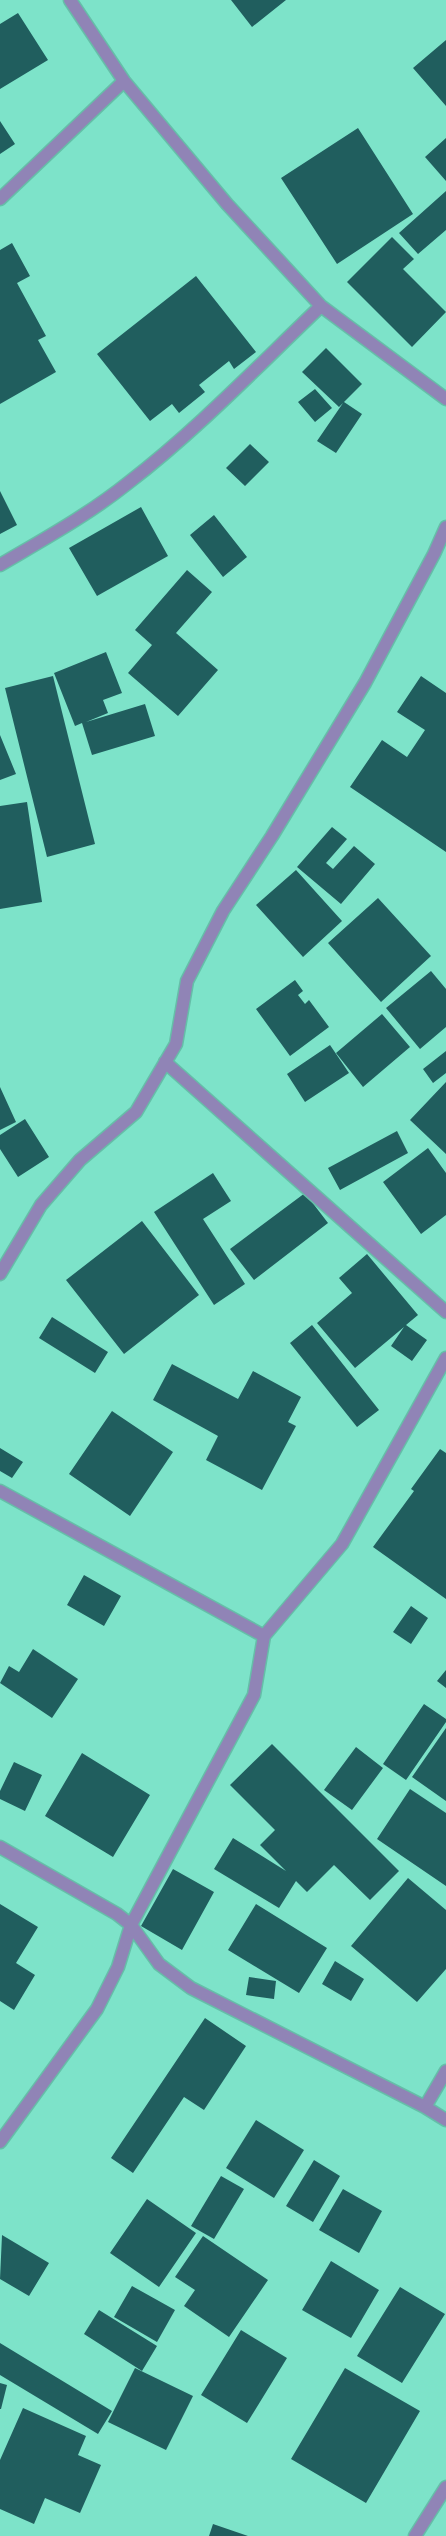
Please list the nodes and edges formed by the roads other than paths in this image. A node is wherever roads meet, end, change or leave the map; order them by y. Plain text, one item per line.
1 (70, 0) edge
2 (124, 81) junction
3 (0, 199) edge
4 (321, 306) junction
5 (446, 399) edge
6 (446, 527) edge
7 (0, 565) edge
8 (165, 1062) junction
9 (0, 1274) edge
10 (446, 1312) edge
11 (446, 1358) edge
12 (0, 1491) edge
13 (264, 1636) junction
14 (0, 1847) edge
15 (131, 1925) junction
16 (446, 2071) edge
17 (425, 2107) junction
18 (446, 2120) edge
19 (0, 2142) edge
20 (446, 2486) edge
21 (415, 2536) edge

1 - 2 street
2 - 3 street
2 - 4 street
4 - 5 street
4 - 7 street
6 - 8 street
8 - 9 street
8 - 10 street
11 - 13 street
12 - 13 street
13 - 15 street
14 - 15 street
15 - 17 street
15 - 19 street
16 - 17 street
17 - 18 street
20 - 21 street

